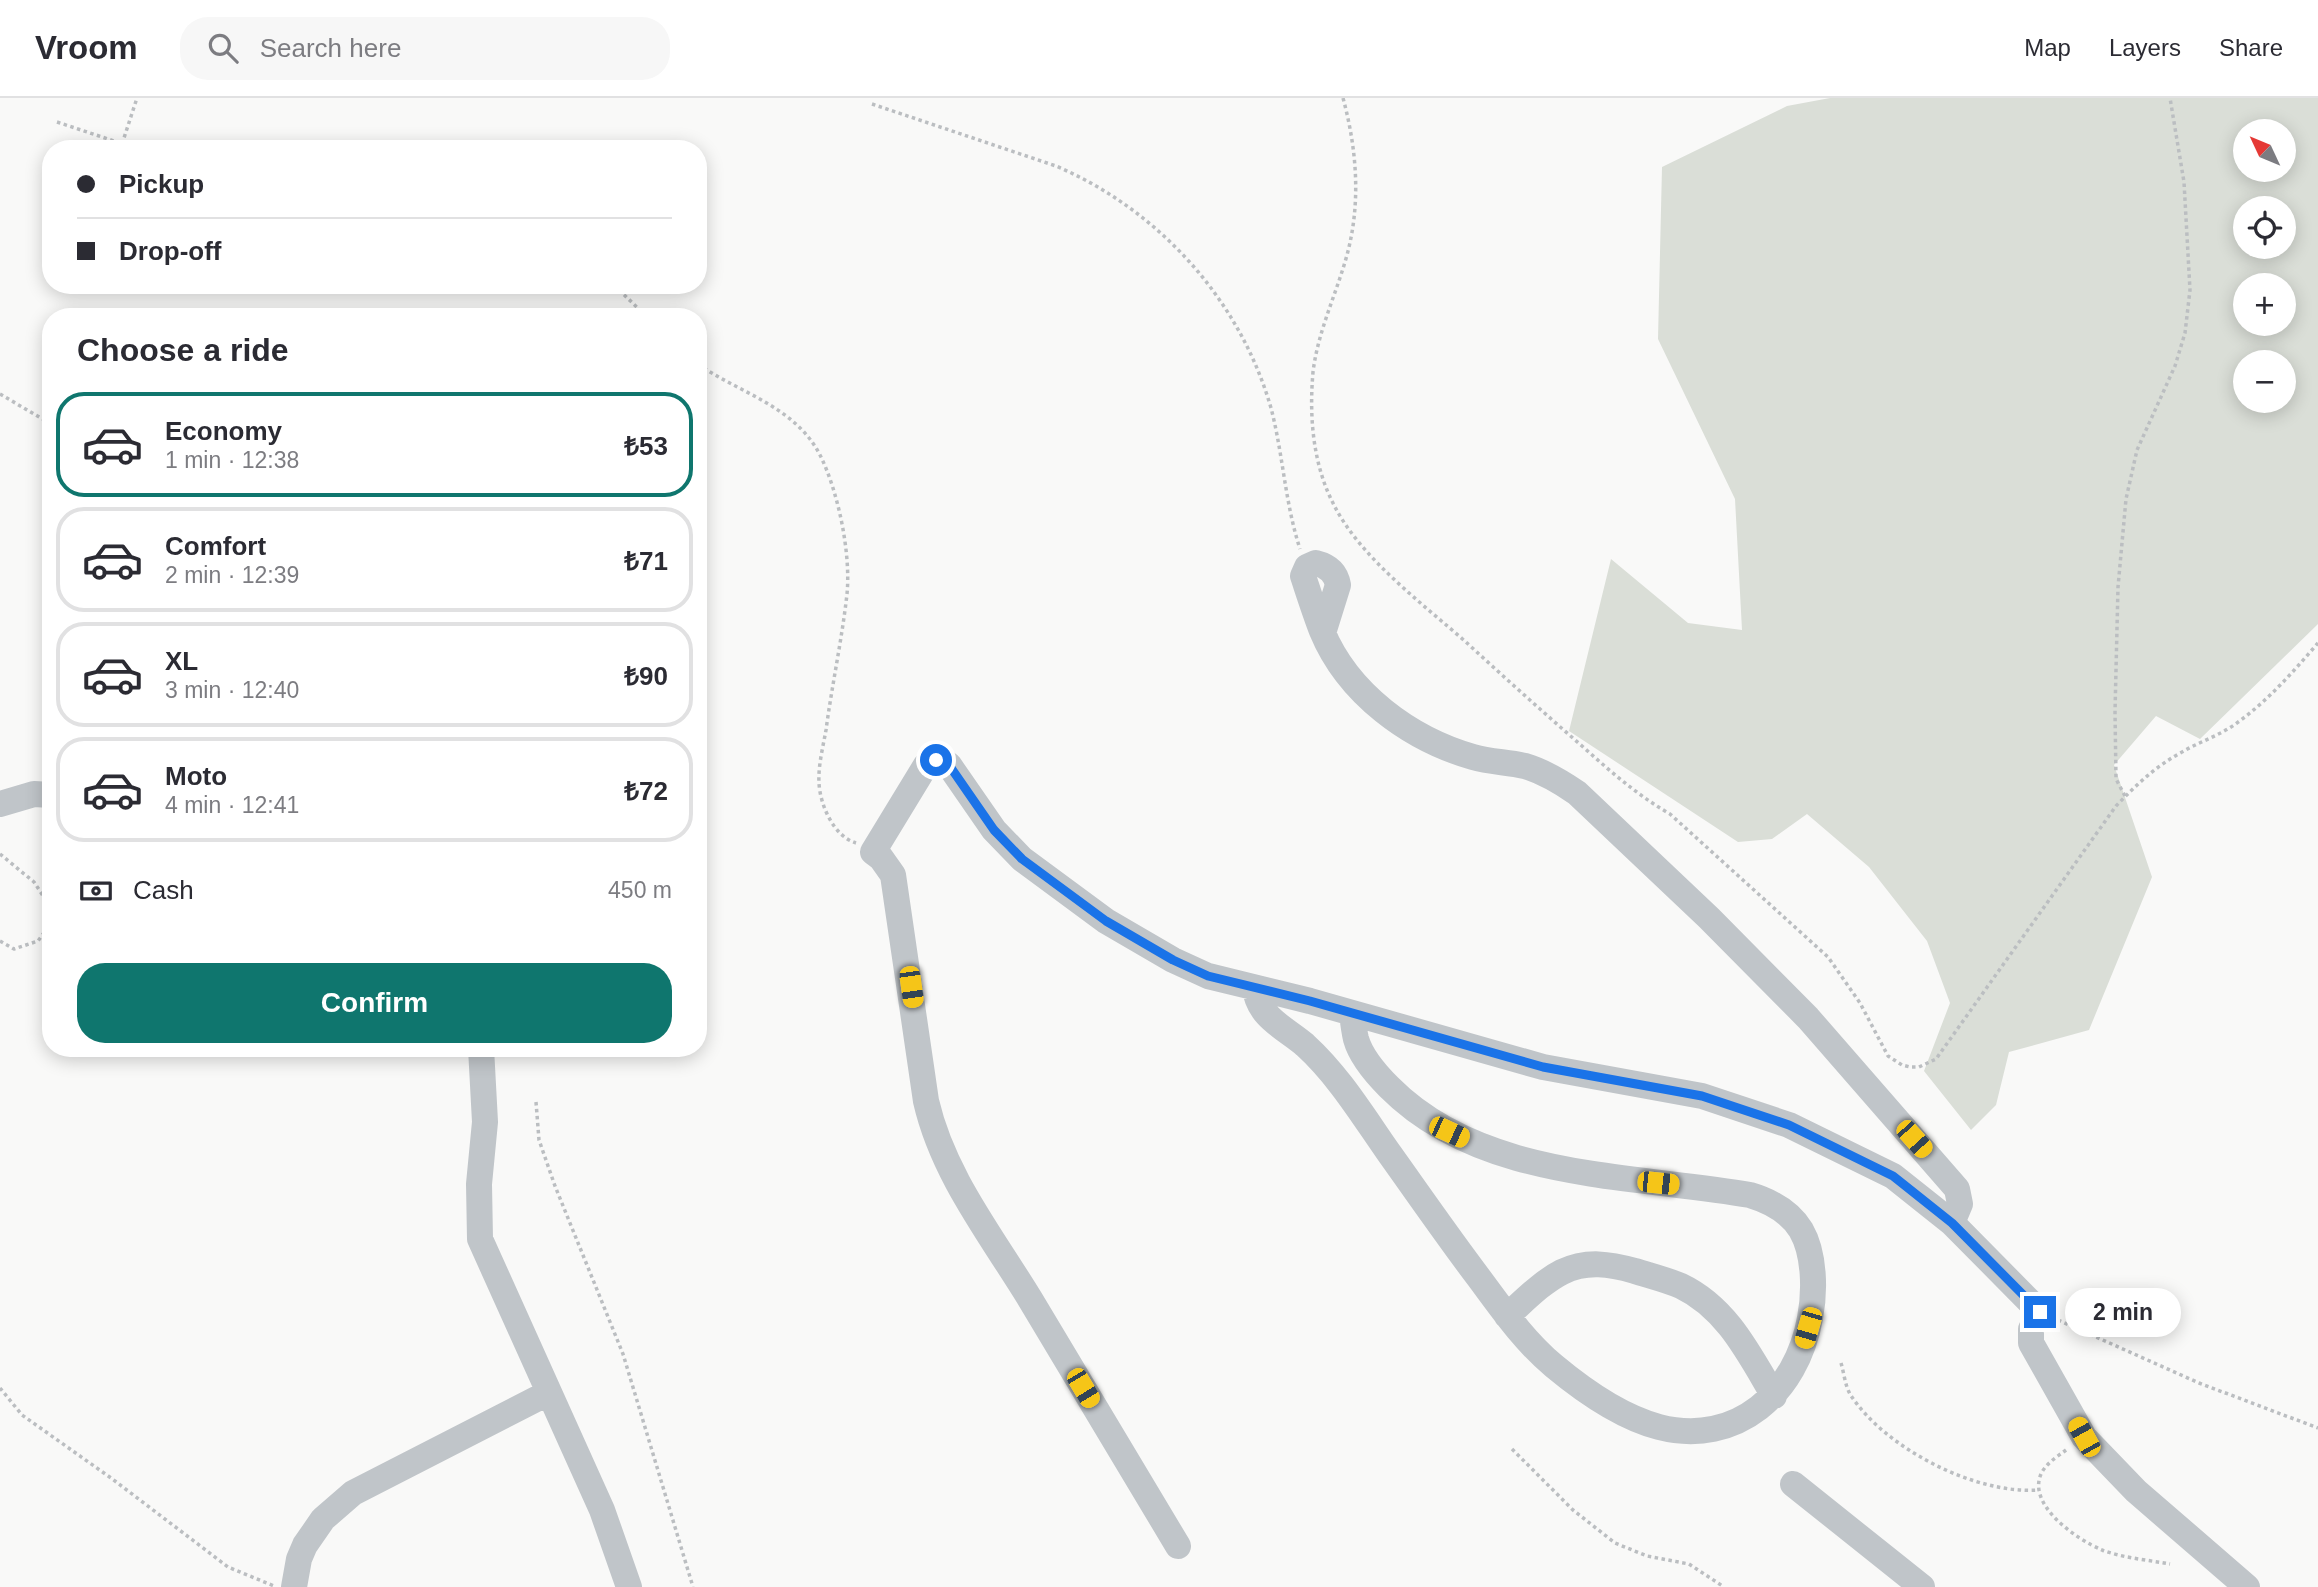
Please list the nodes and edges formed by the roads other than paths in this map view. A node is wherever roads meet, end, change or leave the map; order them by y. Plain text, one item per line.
1 (1307, 567) road end
2 (42, 794) edge
3 (0, 804) edge
4 (1255, 988) junction
5 (1352, 1013) junction
6 (481, 1057) edge
7 (1952, 1223) junction
8 (1507, 1316) junction
9 (548, 1393) junction
10 (1774, 1396) junction
11 (1793, 1484) dead end
12 (1178, 1546) dead end
13 (294, 1587) edge
14 (629, 1587) edge
15 (1922, 1587) edge
16 (2247, 1587) edge

1 - 7 street
2 - 3 street
4 - 5 street
4 - 8 street
4 - 12 street
5 - 7 street
5 - 10 street
6 - 9 street
7 - 16 street
8 - 10 street
8 - 10 street
9 - 13 street
9 - 14 street
11 - 15 street

